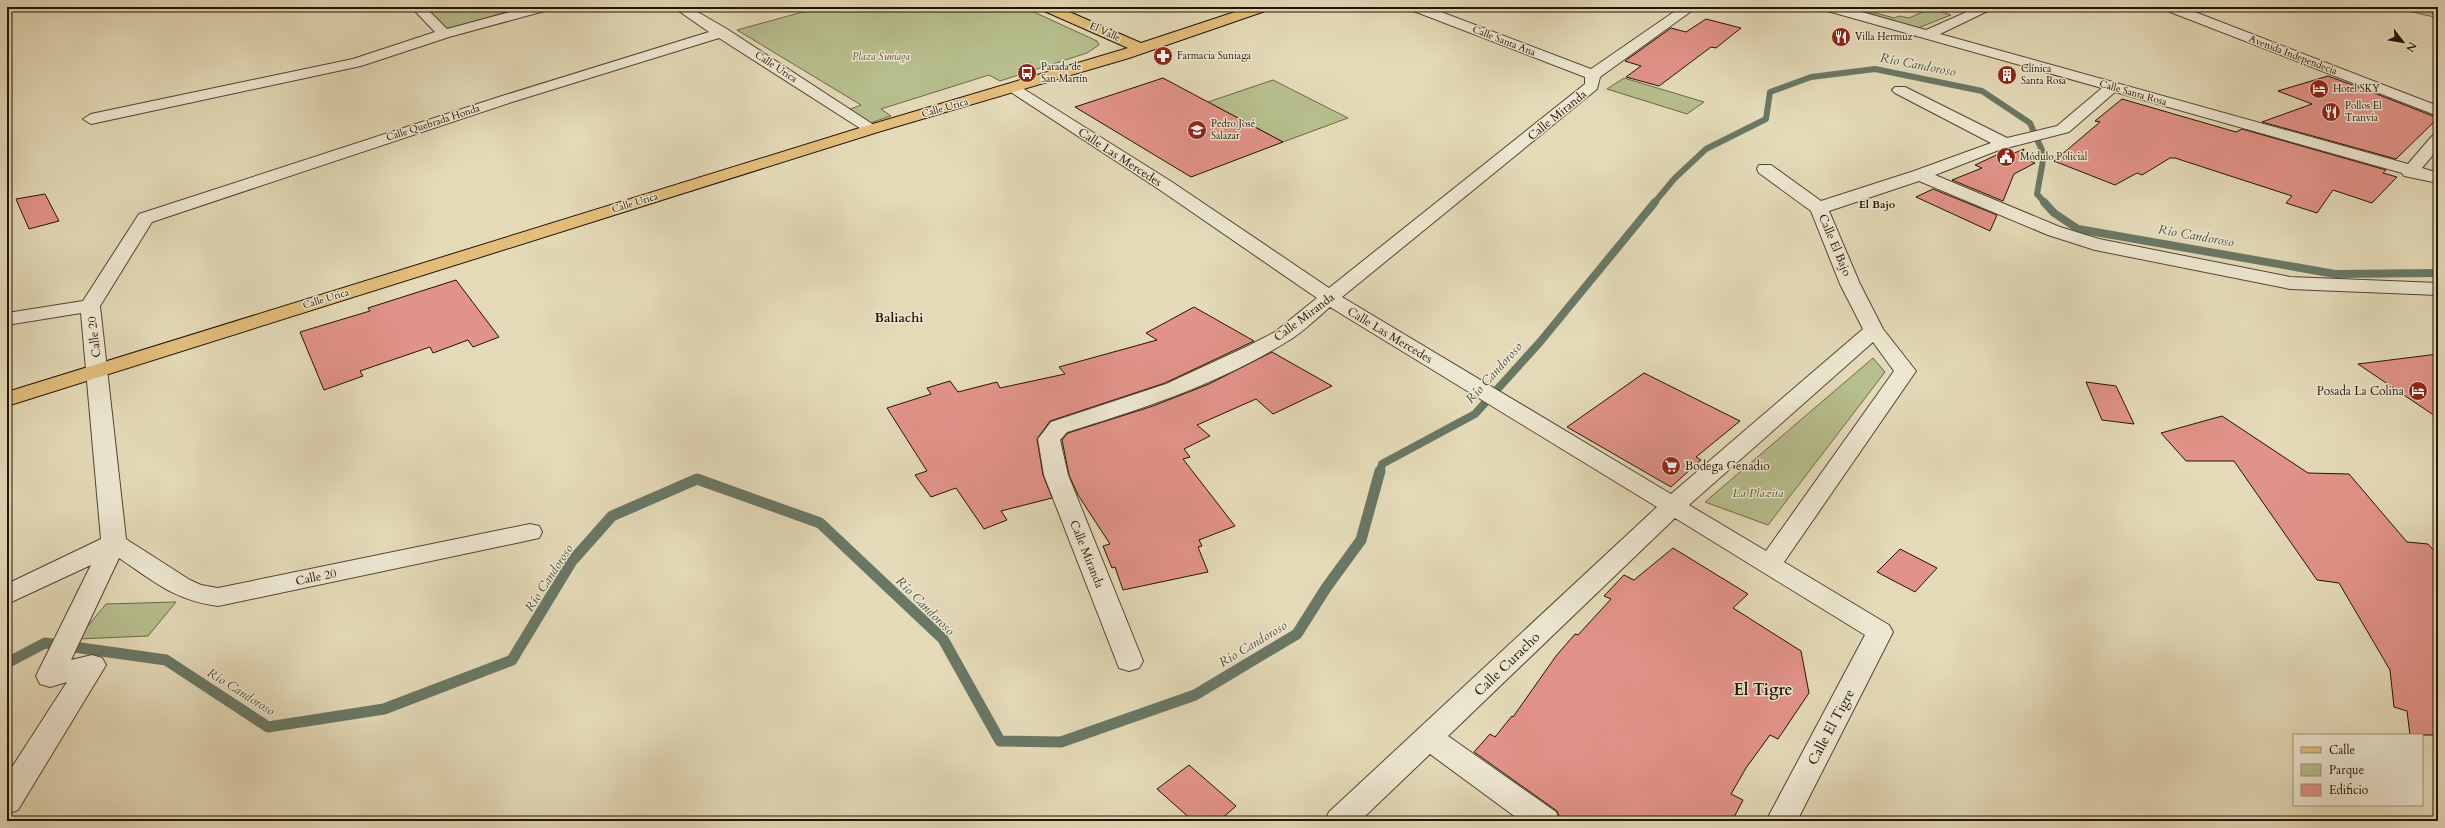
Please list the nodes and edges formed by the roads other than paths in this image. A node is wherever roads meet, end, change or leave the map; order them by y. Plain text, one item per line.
1 (418, 7) edge
2 (543, 7) edge
3 (680, 7) edge
4 (1047, 7) edge
5 (1263, 7) edge
6 (1416, 7) edge
7 (1690, 7) edge
8 (1829, 7) edge
9 (1989, 7) edge
10 (2170, 7) edge
11 (722, 32) junction
12 (444, 34) junction
13 (1928, 34) junction
14 (1140, 48) junction
15 (1593, 75) junction
16 (2112, 87) junction
17 (1014, 89) junction
18 (1900, 90) dead end
19 (2438, 111) edge
20 (91, 119) dead end
21 (872, 129) junction
22 (2438, 139) edge
23 (2006, 144) junction
24 (1765, 169) dead end
25 (2410, 172) junction
26 (1920, 175) junction
27 (2438, 178) edge
28 (1819, 208) junction
29 (145, 218) joint
30 (2438, 289) edge
31 (1330, 298) junction
32 (90, 306) junction
33 (7, 319) edge
34 (1874, 330) junction
35 (98, 371) junction
36 (7, 399) edge
37 (1672, 506) junction
38 (530, 532) dead end
39 (114, 543) junction
40 (1769, 565) junction
41 (7, 595) edge
42 (1880, 632) joint
43 (1130, 661) dead end
44 (1429, 738) junction
45 (7, 801) edge
46 (1340, 821) edge
47 (1545, 821) edge
48 (1781, 821) edge

1 - 12 street
2 - 12 street
3 - 11 street, Calle Úrica
4 - 14 main road, El Valle
5 - 14 main road, Calle Urica
6 - 15 street, Calle Santa Ana
7 - 15 street, Calle Miranda
8 - 13 street, Calle Santa Rosa
9 - 13 street
10 - 19 street, Avenida Independecia
11 - 21 street, Calle Úrica
11 - 29 street, Calle Quebrada Honda
12 - 20 street
13 - 16 street, Calle Santa Rosa
14 - 17 main road, Calle Urica
15 - 31 street, Calle Miranda
16 - 23 street, Calle El Bajo
16 - 25 street, Calle Santa Rosa
17 - 21 main road, Calle Urica
17 - 31 street, Calle Las Mercedes
18 - 23 street
21 - 35 main road, Calle Urica
22 - 25 street
23 - 26 street, Calle El Bajo
24 - 28 street
25 - 27 street, Calle Santa Rosa
26 - 28 street, Calle El Bajo
26 - 30 street
28 - 34 street, Calle El Bajo
29 - 32 street, Calle 20
31 - 37 street, Calle Las Mercedes
31 - 43 street, Calle Miranda
32 - 33 street
32 - 35 street, Calle 20
34 - 37 street
34 - 40 street, Calle El Bajo
35 - 36 main road, Calle Urica
35 - 39 street, Calle 20
37 - 40 street, Calle Las Mercedes
37 - 44 street, Calle Curacho
38 - 39 street, Calle 20
39 - 41 street
39 - 45 street
40 - 42 street, Calle Las Mercedes
42 - 48 street, Calle El Tigre
44 - 46 street, Calle Curacho
44 - 47 street

